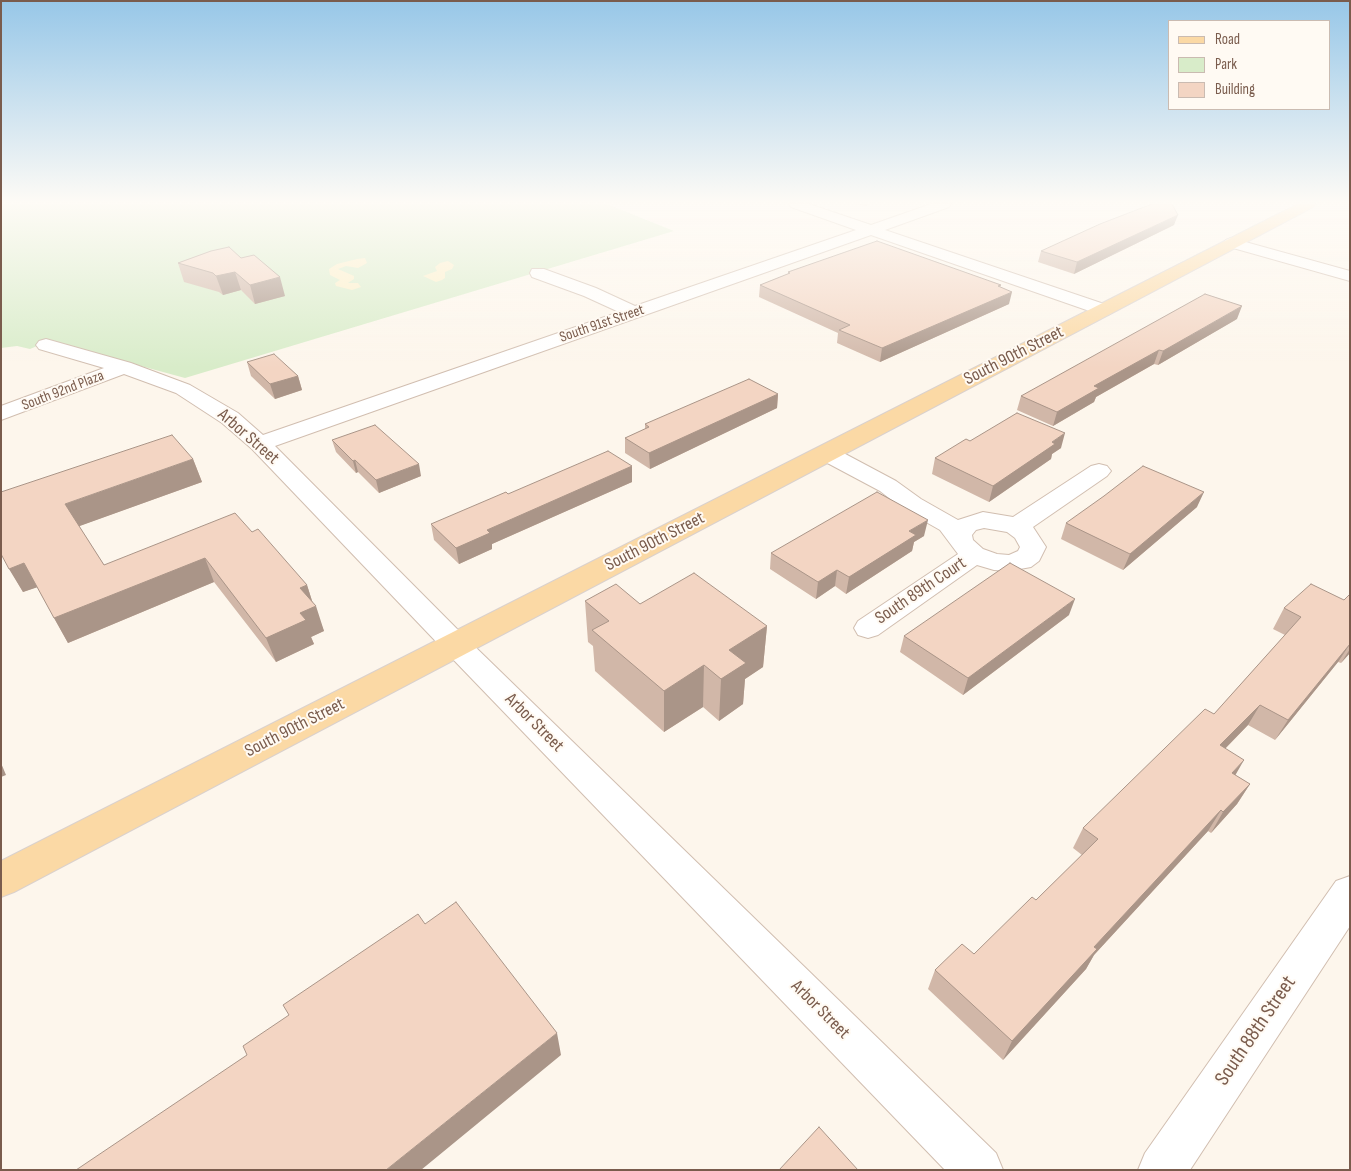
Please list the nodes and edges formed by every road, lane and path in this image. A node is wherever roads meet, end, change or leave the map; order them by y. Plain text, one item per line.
1 (789, 259) edge
2 (954, 259) edge
3 (1201, 259) edge
4 (1287, 259) edge
5 (538, 273) dead end
6 (1350, 276) edge
7 (1104, 310) junction
8 (635, 313) junction
9 (46, 345) dead end
10 (124, 367) junction
11 (1, 414) edge
12 (260, 444) junction
13 (826, 453) junction
14 (1099, 471) dead end
15 (1016, 527) junction
16 (970, 537) junction
17 (868, 628) dead end
18 (456, 645) junction
19 (1, 880) edge
20 (1350, 893) edge
21 (979, 1170) edge
22 (1162, 1170) edge

1 - 8 street, South 91st Street
2 - 7 street
3 - 7 main road, South 90th Street
4 - 6 street
5 - 8 street
7 - 13 main road, South 90th Street
8 - 12 street, South 91st Street
9 - 10 street, Arbor Street
10 - 11 street, South 92nd Plaza
10 - 12 street, Arbor Street
12 - 18 street, Arbor Street
13 - 16 street, South 89th Court
13 - 18 main road, South 90th Street
14 - 15 street
15 - 16 street
15 - 16 street, South 89th Court
16 - 17 street, South 89th Court
18 - 19 main road, South 90th Street
18 - 21 street, Arbor Street
20 - 22 street, South 88th Street

